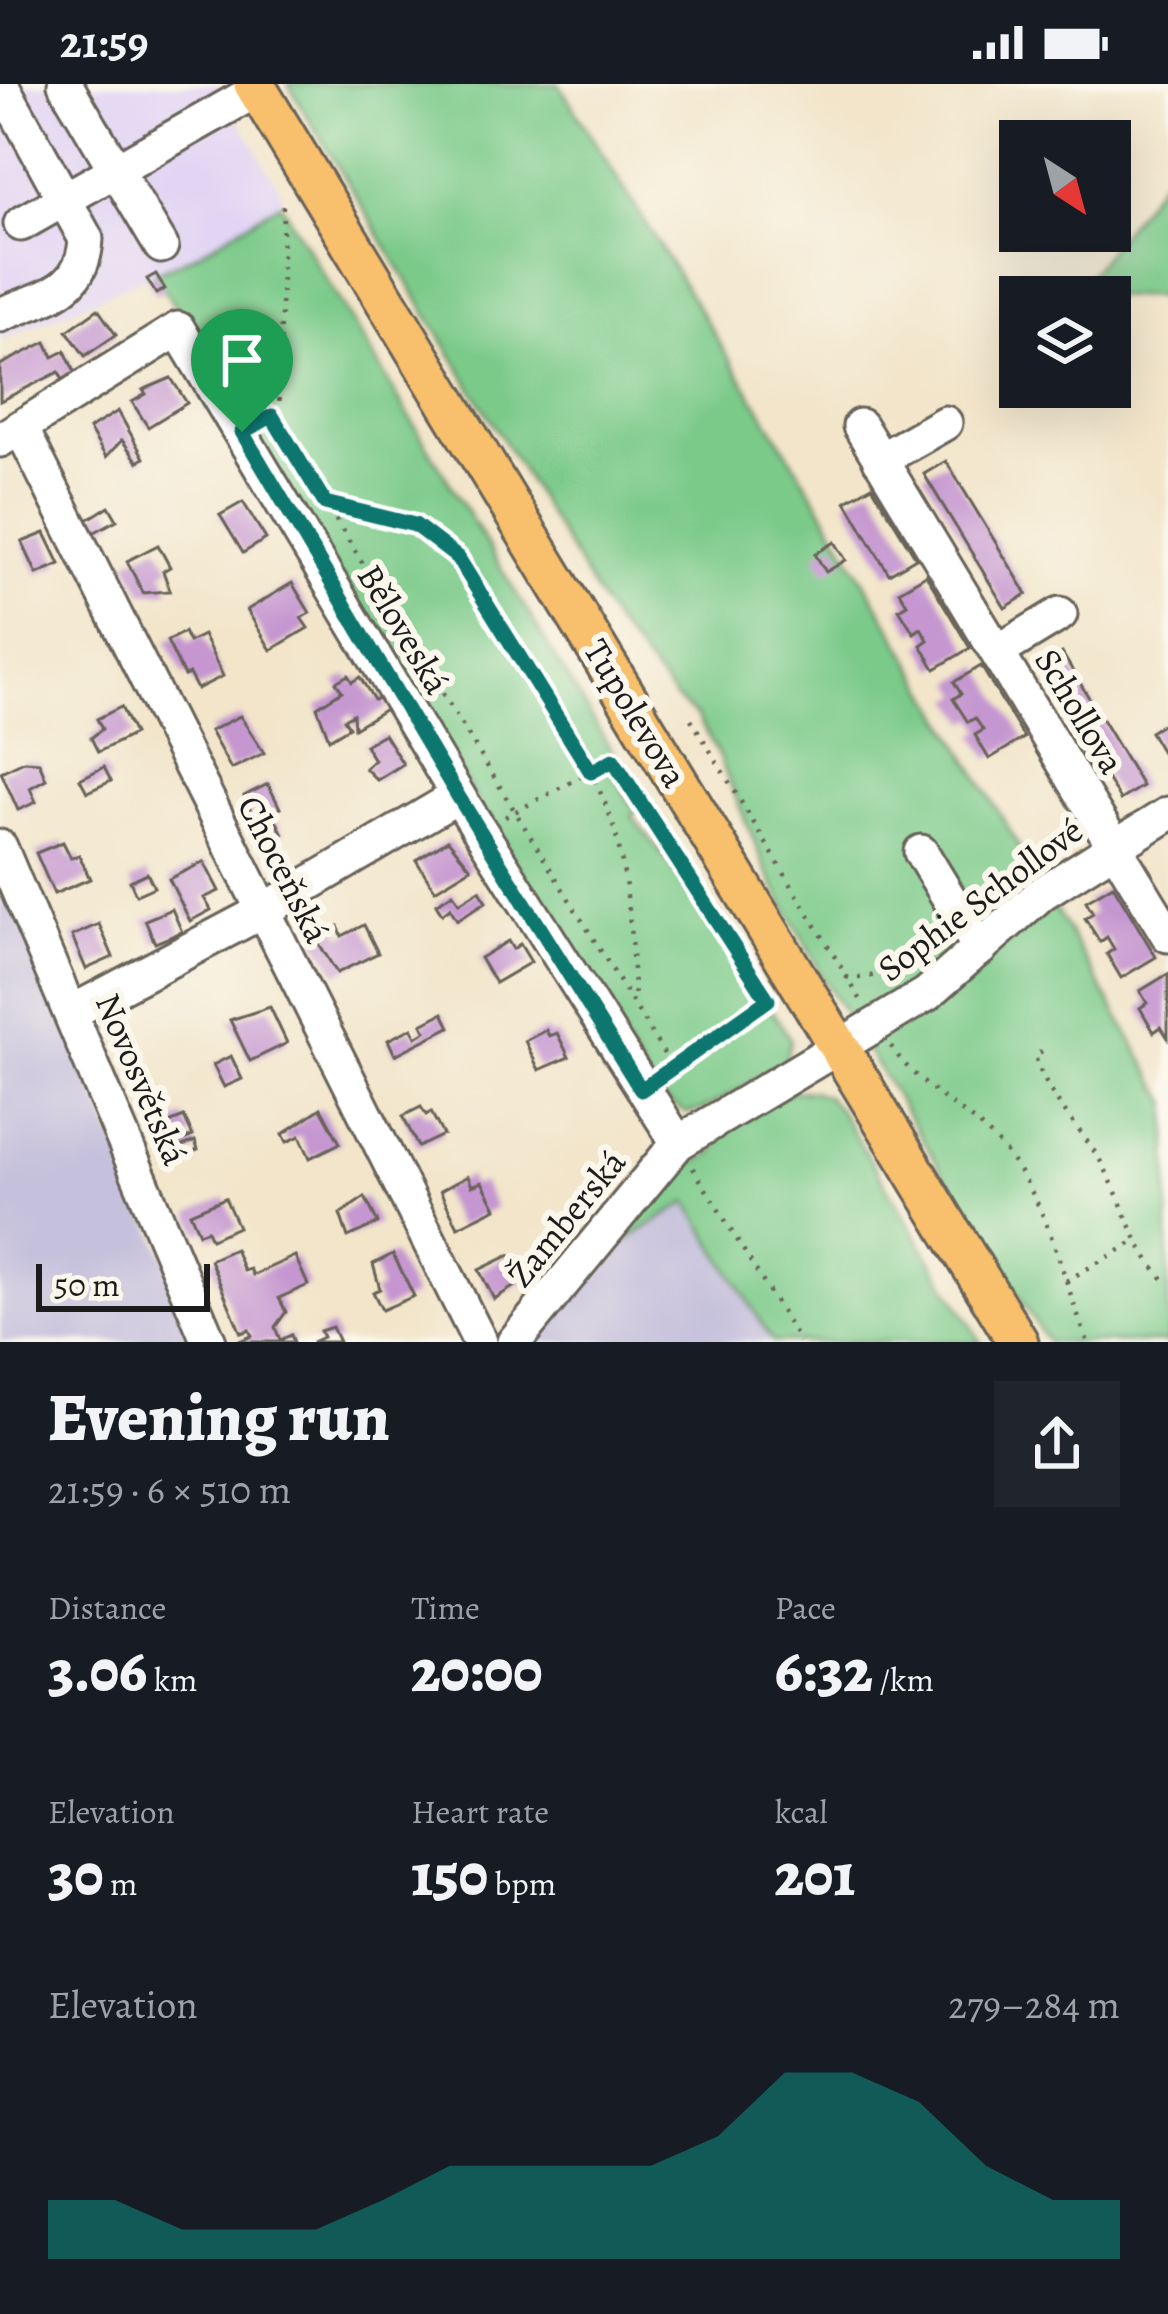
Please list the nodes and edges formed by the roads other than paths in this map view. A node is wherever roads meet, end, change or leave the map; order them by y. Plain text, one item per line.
1 (1, 84) edge
2 (64, 84) edge
3 (256, 87) edge
4 (115, 170) junction
5 (67, 197) junction
6 (21, 224) dead end
7 (160, 246) dead end
8 (0, 315) edge
9 (945, 423) dead end
10 (860, 426) dead end
11 (11, 435) edge
12 (880, 460) junction
13 (1060, 614) dead end
14 (999, 651) junction
15 (458, 796) junction
16 (1168, 814) edge
17 (1114, 846) junction
18 (0, 847) edge
19 (921, 852) dead end
20 (261, 912) junction
21 (1168, 935) edge
22 (980, 950) junction
23 (72, 1012) junction
24 (840, 1048) junction
25 (678, 1143) junction
26 (209, 1342) edge
27 (480, 1342) edge
28 (514, 1342) edge
29 (1018, 1342) edge

1 - 5 street
2 - 4 street
3 - 4 street
3 - 24 main road, Tupolevova
4 - 5 street
4 - 7 street
5 - 6 street
5 - 8 street
9 - 12 street
10 - 12 street, Schollova
11 - 15 street, Běloveská
11 - 20 street, Choceňská
12 - 14 street, Schollova
13 - 14 street, Schollova
14 - 17 street, Schollova
15 - 20 street
15 - 25 street, Běloveská
16 - 17 street, Sophie Schollové
17 - 21 street, Schollova
17 - 22 street, Sophie Schollové
18 - 23 street, Novosvětská
19 - 22 street
20 - 23 street
20 - 27 street, Choceňská
22 - 24 street, Sophie Schollové
23 - 26 street, Novosvětská
24 - 25 street, Sophie Schollové
24 - 29 main road, Tupolevova
25 - 28 street, Žamberská

